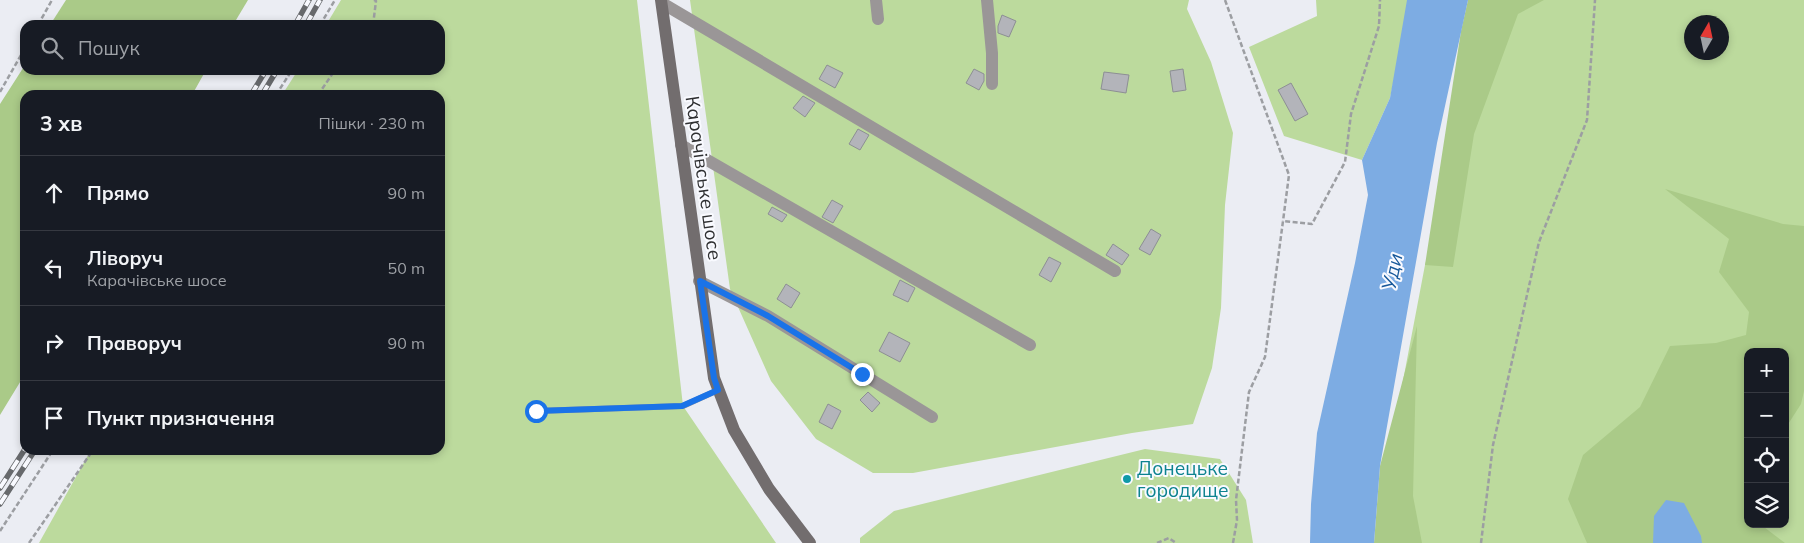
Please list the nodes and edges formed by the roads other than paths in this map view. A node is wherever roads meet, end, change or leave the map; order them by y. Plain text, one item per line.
1 (876, 0) edge
2 (986, 0) edge
3 (661, 2) edge
4 (878, 19) dead end
5 (992, 84) dead end
6 (681, 145) junction
7 (1115, 271) dead end
8 (700, 281) junction
9 (1030, 345) dead end
10 (718, 390) junction
11 (536, 411) dead end
12 (932, 417) dead end
13 (810, 543) edge

1 - 4 street
2 - 5 street
3 - 6 main road, Карачівське шосе
3 - 7 street
6 - 8 main road, Карачівське шосе
6 - 9 street
8 - 10 main road, Карачівське шосе
8 - 12 street
10 - 11 lane
10 - 13 main road, Карачівське шосе

